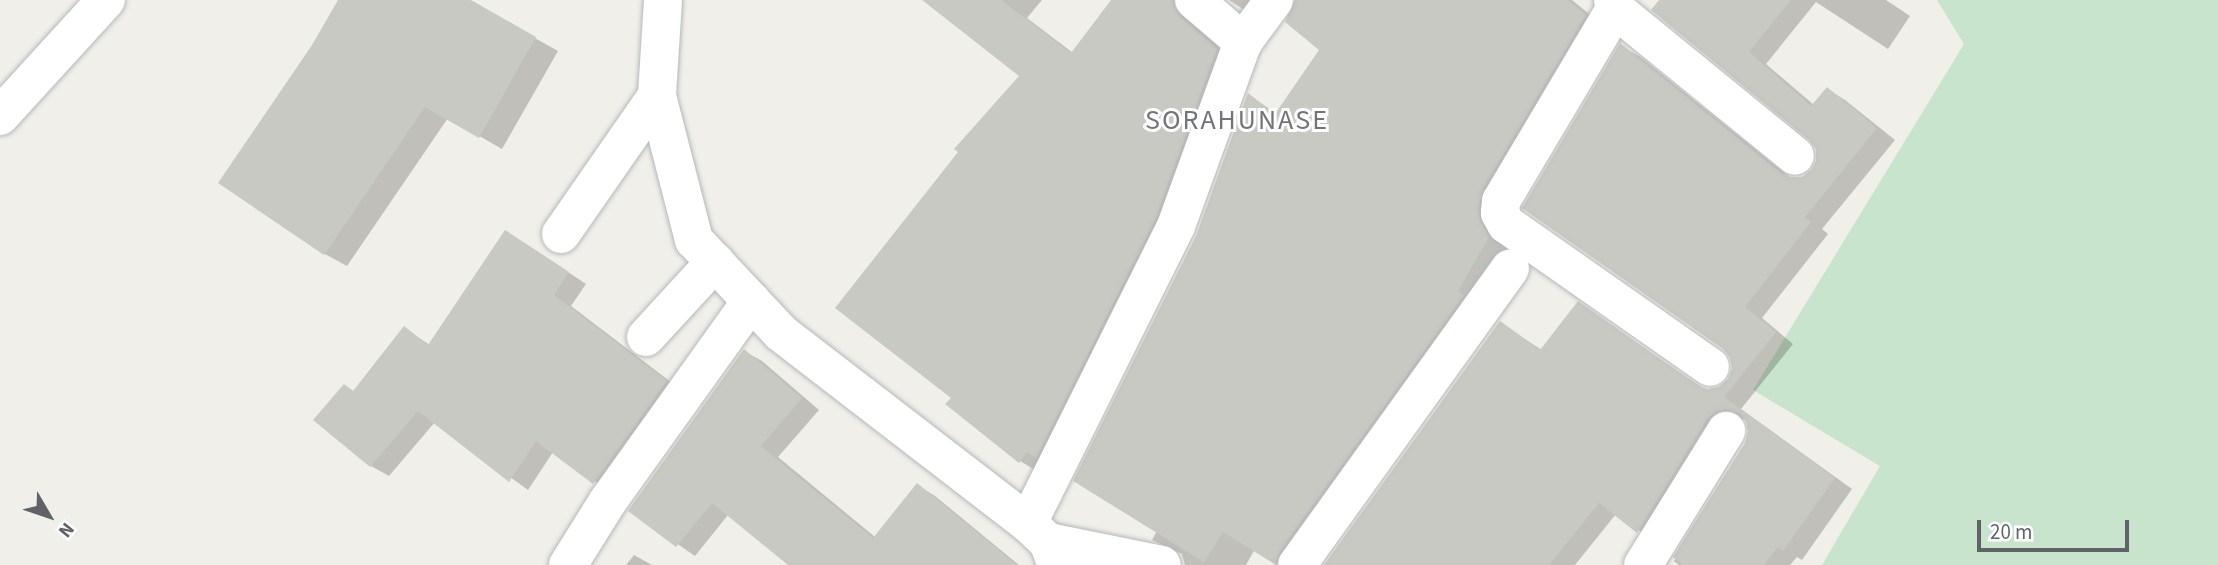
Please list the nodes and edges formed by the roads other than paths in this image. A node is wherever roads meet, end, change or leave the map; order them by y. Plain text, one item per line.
1 (106, 0) edge
2 (663, 0) edge
3 (1194, 0) edge
4 (1274, 0) edge
5 (1614, 5) edge
6 (1243, 42) junction
7 (657, 96) junction
8 (0, 116) edge
9 (1795, 156) dead end
10 (561, 234) dead end
11 (715, 262) junction
12 (1510, 269) dead end
13 (751, 301) junction
14 (646, 337) dead end
15 (1710, 367) dead end
16 (1726, 431) dead end
17 (1044, 543) edge
18 (568, 565) edge
19 (1163, 565) edge
20 (1297, 565) edge
21 (1643, 565) edge

1 - 8 street
2 - 7 street
3 - 6 street
4 - 6 street
5 - 9 street
5 - 15 street
6 - 17 street
7 - 10 street
7 - 11 street
11 - 13 street
11 - 14 street
12 - 20 street
13 - 17 street
13 - 18 street
16 - 21 street
17 - 19 street

